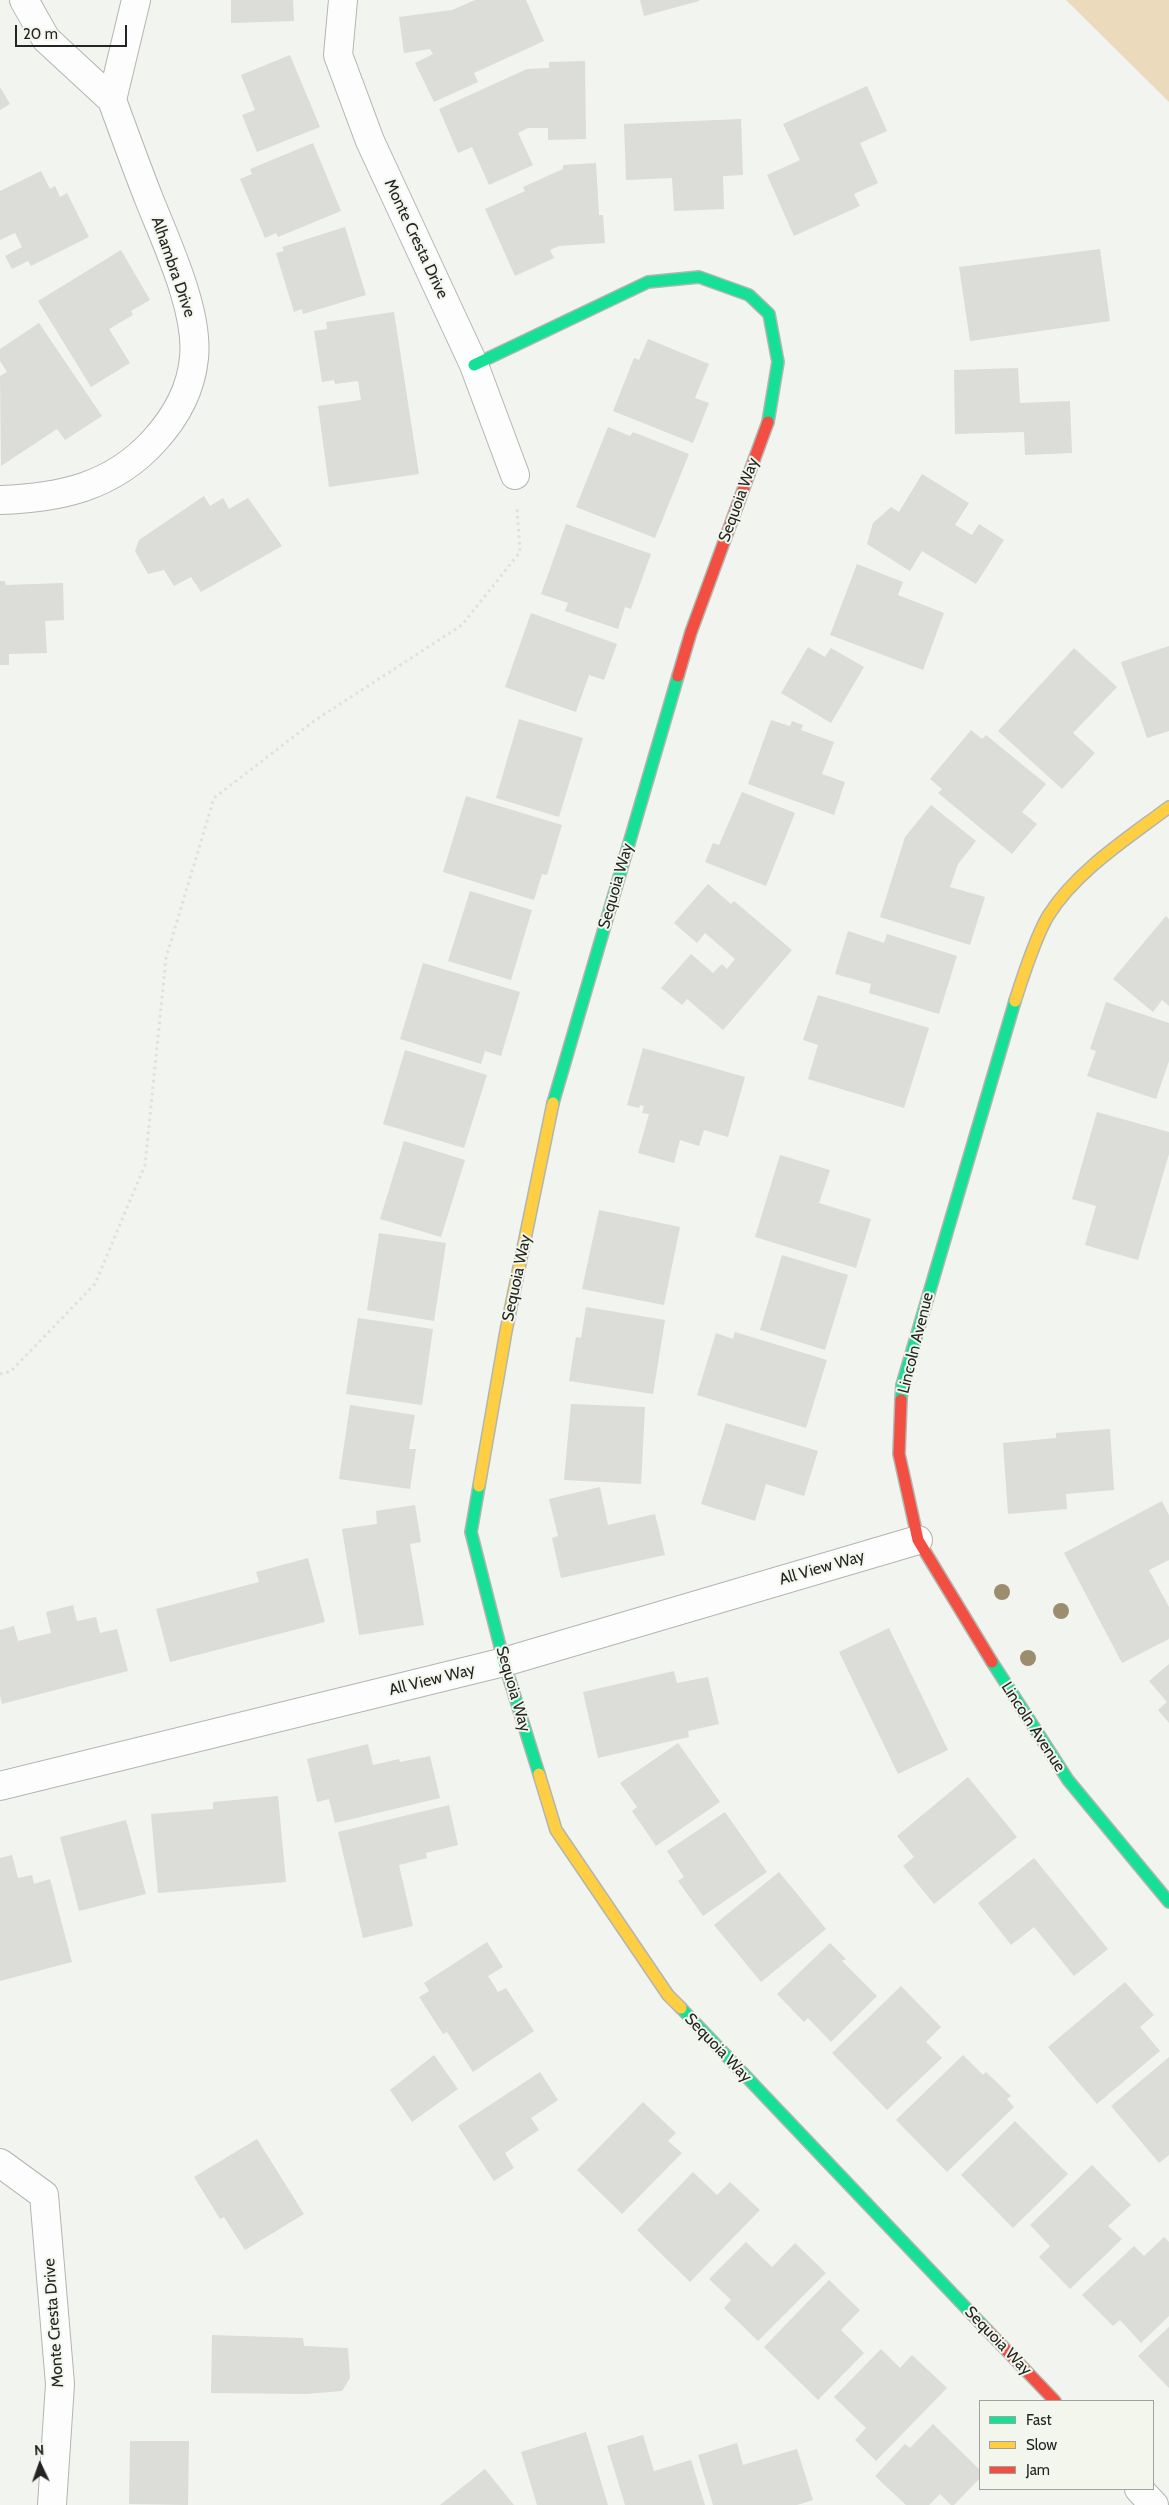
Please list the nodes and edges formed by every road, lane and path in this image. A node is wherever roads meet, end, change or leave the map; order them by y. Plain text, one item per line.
1 (24, 0) edge
2 (136, 0) edge
3 (343, 0) edge
4 (112, 100) junction
5 (474, 365) junction
6 (515, 475) joint
7 (0, 500) edge
8 (1169, 807) edge
9 (0, 1374) edge
10 (918, 1540) junction
11 (504, 1662) junction
12 (0, 1786) edge
13 (1169, 1902) edge
14 (0, 2163) edge
15 (1054, 2400) edge
16 (1139, 2490) edge
17 (52, 2505) edge
18 (1154, 2505) edge

1 - 4 street
2 - 4 street
3 - 5 street, Monte Cresta Drive
4 - 7 street, Alhambra Drive
5 - 6 street, Monte Cresta Drive
5 - 11 street, Sequoia Way
6 - 9 path
8 - 10 street, Lincoln Avenue
10 - 11 street, All View Way
10 - 13 street, Lincoln Avenue
11 - 12 street, All View Way
11 - 15 street, Sequoia Way
14 - 17 street, Monte Cresta Drive
16 - 18 street

